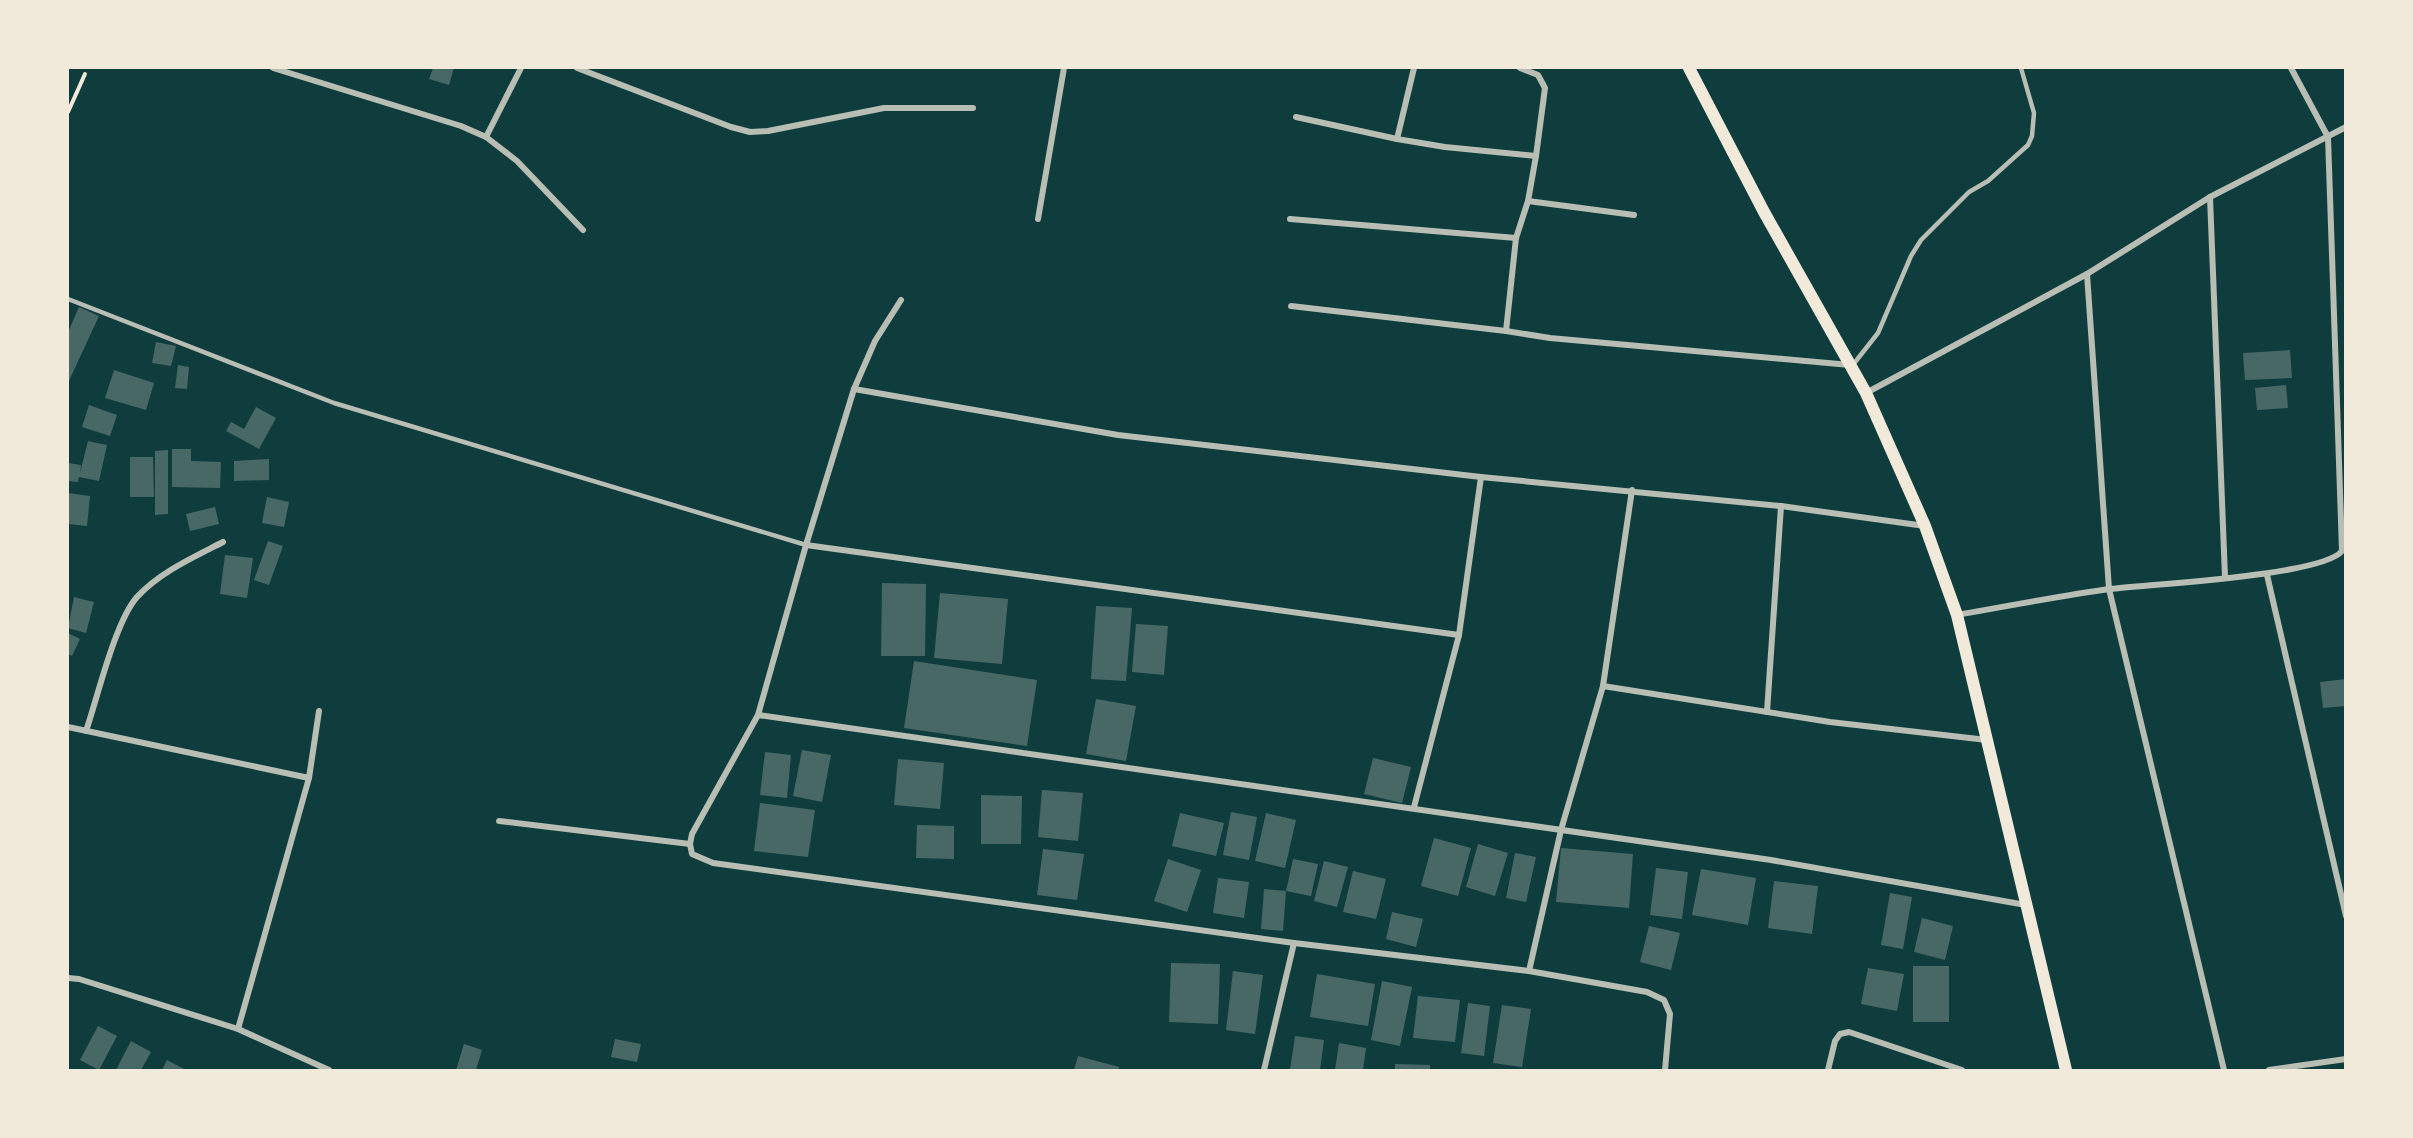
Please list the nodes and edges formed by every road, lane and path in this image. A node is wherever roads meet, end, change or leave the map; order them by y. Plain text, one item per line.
1 (273, 68) edge
2 (521, 68) edge
3 (578, 68) edge
4 (1064, 68) edge
5 (1414, 68) edge
6 (1520, 68) edge
7 (1689, 68) edge
8 (2021, 68) edge
9 (2291, 68) edge
10 (586, 69) edge
11 (85, 74) dead end
12 (973, 108) dead end
13 (68, 112) edge
14 (1296, 117) dead end
15 (2346, 128) edge
16 (486, 137) junction
17 (2328, 137) junction
18 (1397, 139) junction
19 (1536, 156) junction
20 (2211, 197) junction
21 (1527, 201) junction
22 (1634, 215) dead end
23 (1038, 219) dead end
24 (1290, 219) dead end
25 (583, 230) dead end
26 (1516, 238) junction
27 (2087, 274) junction
28 (68, 299) edge
29 (900, 300) dead end
30 (1291, 306) dead end
31 (1506, 331) junction
32 (1852, 366) junction
33 (854, 389) junction
34 (1866, 393) junction
35 (1480, 477) junction
36 (1632, 490) junction
37 (1781, 506) junction
38 (1925, 526) junction
39 (223, 542) dead end
40 (806, 545) junction
41 (2344, 547) edge
42 (2267, 575) junction
43 (2225, 577) junction
44 (2109, 589) junction
45 (1957, 615) junction
46 (1459, 635) junction
47 (1603, 686) junction
48 (319, 711) dead end
49 (1767, 712) junction
50 (758, 715) junction
51 (68, 727) edge
52 (86, 731) junction
53 (1988, 740) junction
54 (309, 778) junction
55 (1414, 807) junction
56 (499, 820) dead end
57 (1561, 830) junction
58 (690, 844) junction
59 (2026, 905) junction
60 (2346, 916) edge
61 (1294, 943) junction
62 (1529, 971) junction
63 (68, 978) edge
64 (238, 1029) junction
65 (2346, 1059) edge
66 (329, 1071) edge
67 (1264, 1071) edge
68 (1665, 1071) edge
69 (1828, 1071) edge
70 (1962, 1071) edge
71 (2066, 1071) edge
72 (2224, 1071) edge
73 (2269, 1071) edge

1 - 16 street
2 - 16 street
3 - 10 street
4 - 23 street
5 - 18 street
6 - 19 street
7 - 32 main road
8 - 32 lane
9 - 17 street
10 - 12 street
11 - 13 path
14 - 18 street
15 - 17 street
16 - 25 street
17 - 20 street
17 - 41 street
18 - 19 street
19 - 21 street
20 - 27 street
20 - 43 street
21 - 22 street
21 - 26 street
24 - 26 street
26 - 31 street
27 - 34 street
27 - 44 street
28 - 40 lane
29 - 33 street
30 - 31 street
31 - 32 street
32 - 34 main road
33 - 35 street
33 - 40 street
34 - 38 main road
35 - 36 street
35 - 46 street
36 - 37 street
36 - 47 street
37 - 38 street
37 - 49 street
38 - 45 main road
39 - 52 street
40 - 46 street
40 - 50 street
41 - 42 street
42 - 43 street
42 - 60 street
43 - 44 street
44 - 45 street
44 - 72 street
45 - 53 main road
46 - 55 street
47 - 49 street
47 - 57 street
48 - 54 street
49 - 53 street
50 - 55 street
50 - 58 street
51 - 52 street
52 - 54 street
53 - 59 main road
54 - 64 street
55 - 57 street
56 - 58 street
57 - 59 street
57 - 62 street
58 - 61 street
59 - 71 main road
61 - 62 street
61 - 67 street
62 - 68 street
63 - 64 street
64 - 66 street
65 - 73 street
69 - 70 street

